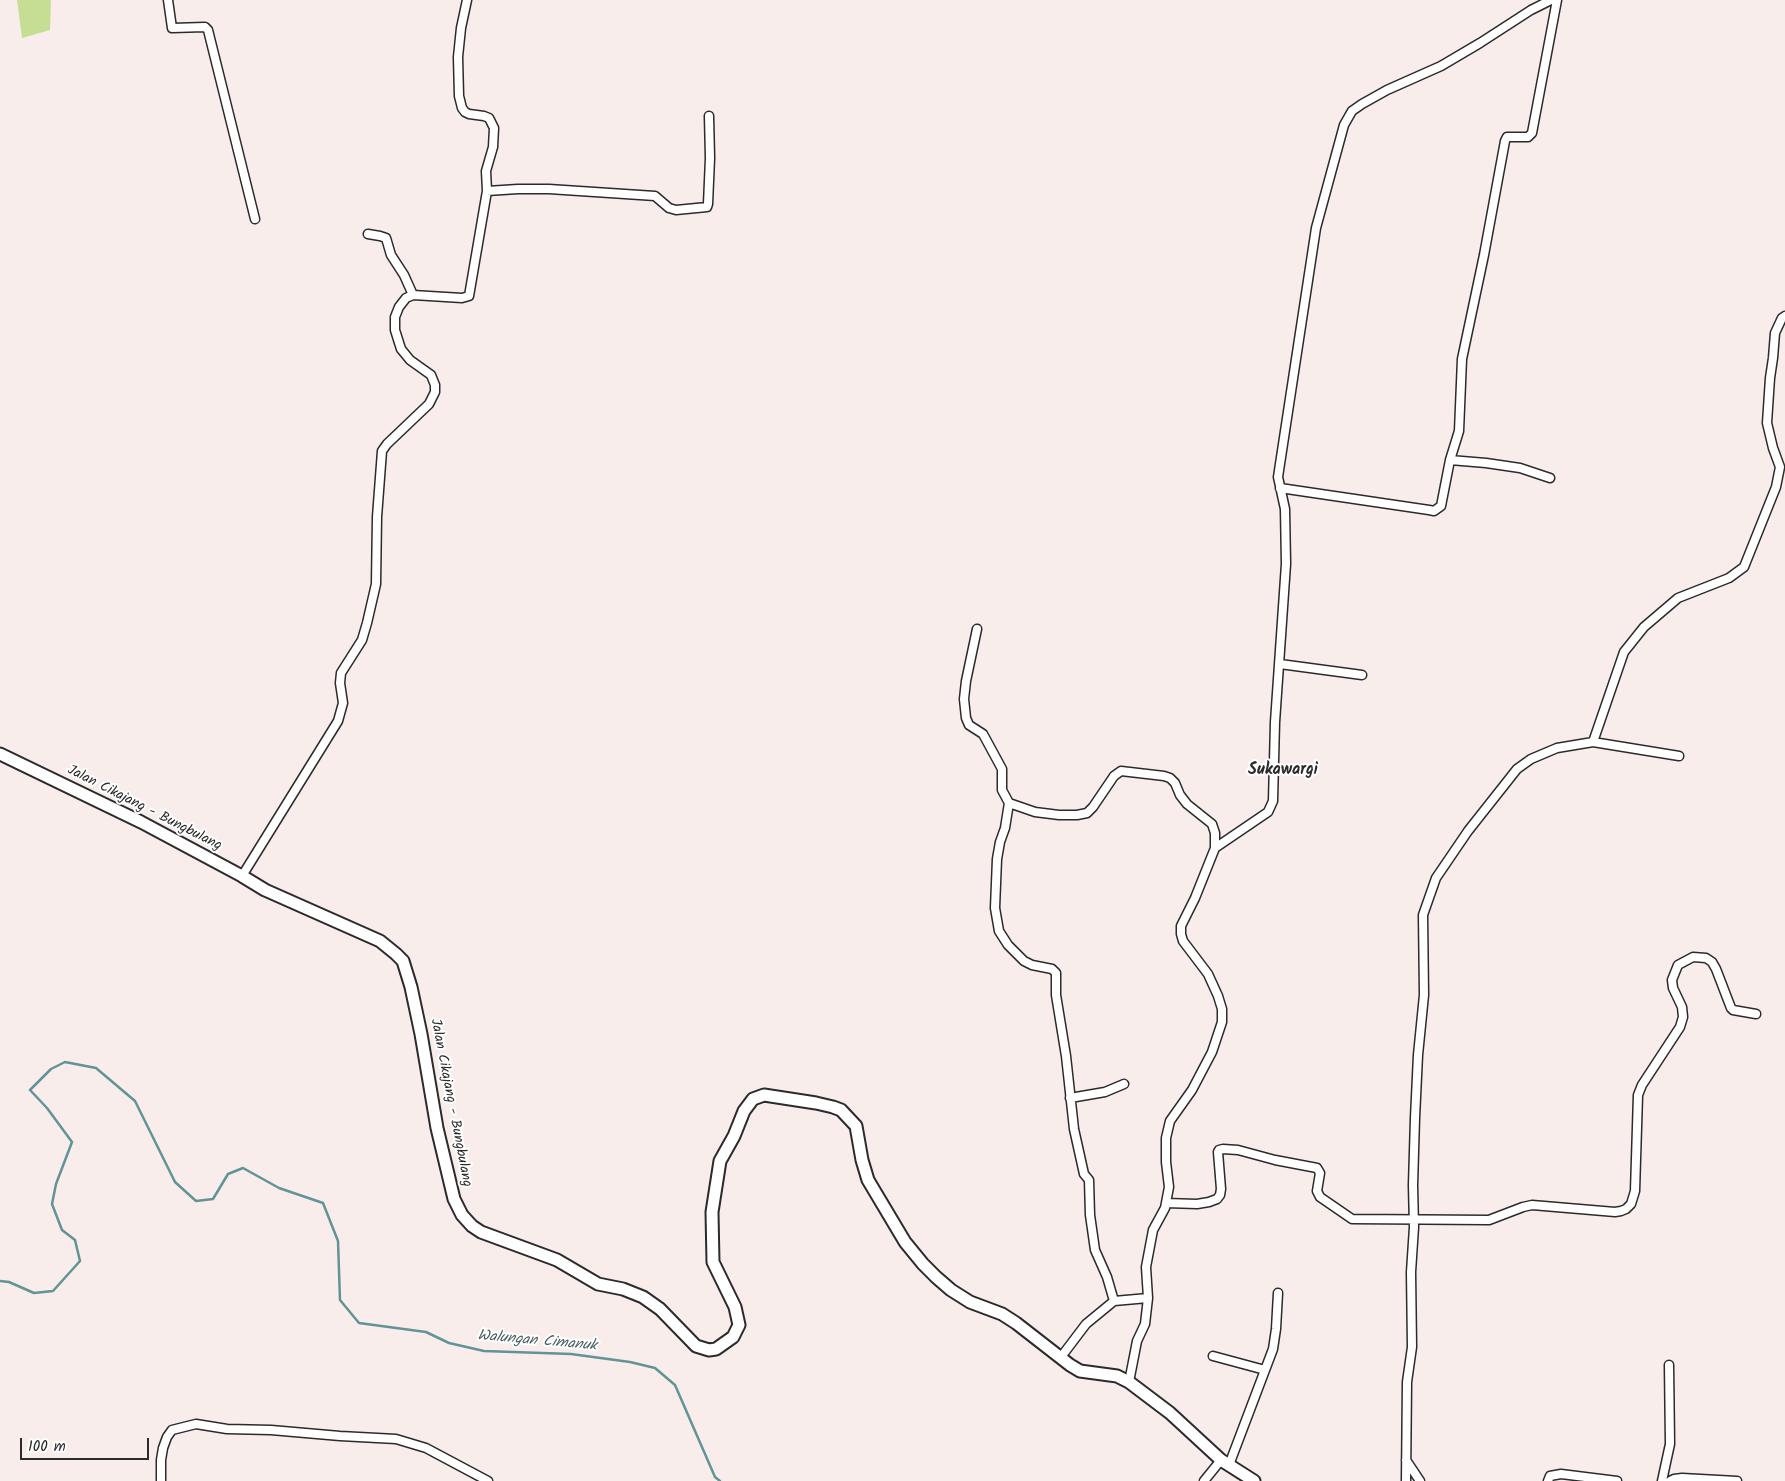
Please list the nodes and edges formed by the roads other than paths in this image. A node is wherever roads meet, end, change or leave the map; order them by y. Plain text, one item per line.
1 (168, 0) edge
2 (467, 0) edge
3 (1551, 0) edge
4 (1557, 0) edge
5 (709, 116) dead end
6 (487, 191) junction
7 (255, 218) dead end
8 (368, 234) dead end
9 (413, 295) junction
10 (1785, 316) edge
11 (1450, 460) junction
12 (1550, 478) dead end
13 (1280, 488) junction
14 (977, 629) dead end
15 (1280, 664) junction
16 (1362, 675) dead end
17 (1593, 742) junction
18 (0, 754) edge
19 (1679, 756) dead end
20 (1009, 803) junction
21 (1215, 848) junction
22 (242, 876) junction
23 (1756, 1014) dead end
24 (1124, 1084) dead end
25 (1070, 1098) junction
26 (1166, 1203) junction
27 (1414, 1220) junction
28 (1278, 1293) dead end
29 (1148, 1298) junction
30 (1114, 1301) junction
31 (1213, 1356) dead end
32 (1061, 1358) junction
33 (1669, 1365) dead end
34 (1266, 1370) junction
35 (1129, 1382) junction
36 (1406, 1460) junction
37 (1225, 1463) junction
38 (162, 1481) edge
39 (488, 1481) edge
40 (1204, 1481) edge
41 (1254, 1481) edge
42 (1406, 1481) edge
43 (1420, 1481) edge
44 (1548, 1481) edge
45 (1617, 1481) edge
46 (1662, 1481) edge
47 (1670, 1481) edge
48 (1737, 1481) edge

1 - 7 street
2 - 6 street
3 - 13 street
4 - 11 street
5 - 6 street
6 - 9 street
8 - 9 street
9 - 22 street
10 - 17 street
11 - 12 street
11 - 13 street
13 - 15 street
14 - 20 street
15 - 16 street
15 - 21 street
17 - 19 street
17 - 27 street
18 - 22 main road, Jalan Cikajang - Bungbulang
20 - 21 street
20 - 25 street
21 - 26 street
22 - 32 main road, Jalan Cikajang - Bungbulang
23 - 27 street
24 - 25 street
25 - 30 street
26 - 27 street
26 - 29 street
27 - 36 street
28 - 34 street
29 - 30 street
29 - 35 street
30 - 32 street
31 - 34 street
32 - 35 main road, Jalan Cikajang - Bungbulang
33 - 46 street
34 - 37 street
35 - 37 main road, Jalan Cikajang - Bungbulang
36 - 42 street
36 - 43 street
37 - 40 street
37 - 41 main road, Jalan Cikajang - Bungbulang
38 - 39 street
44 - 45 street
47 - 48 street

